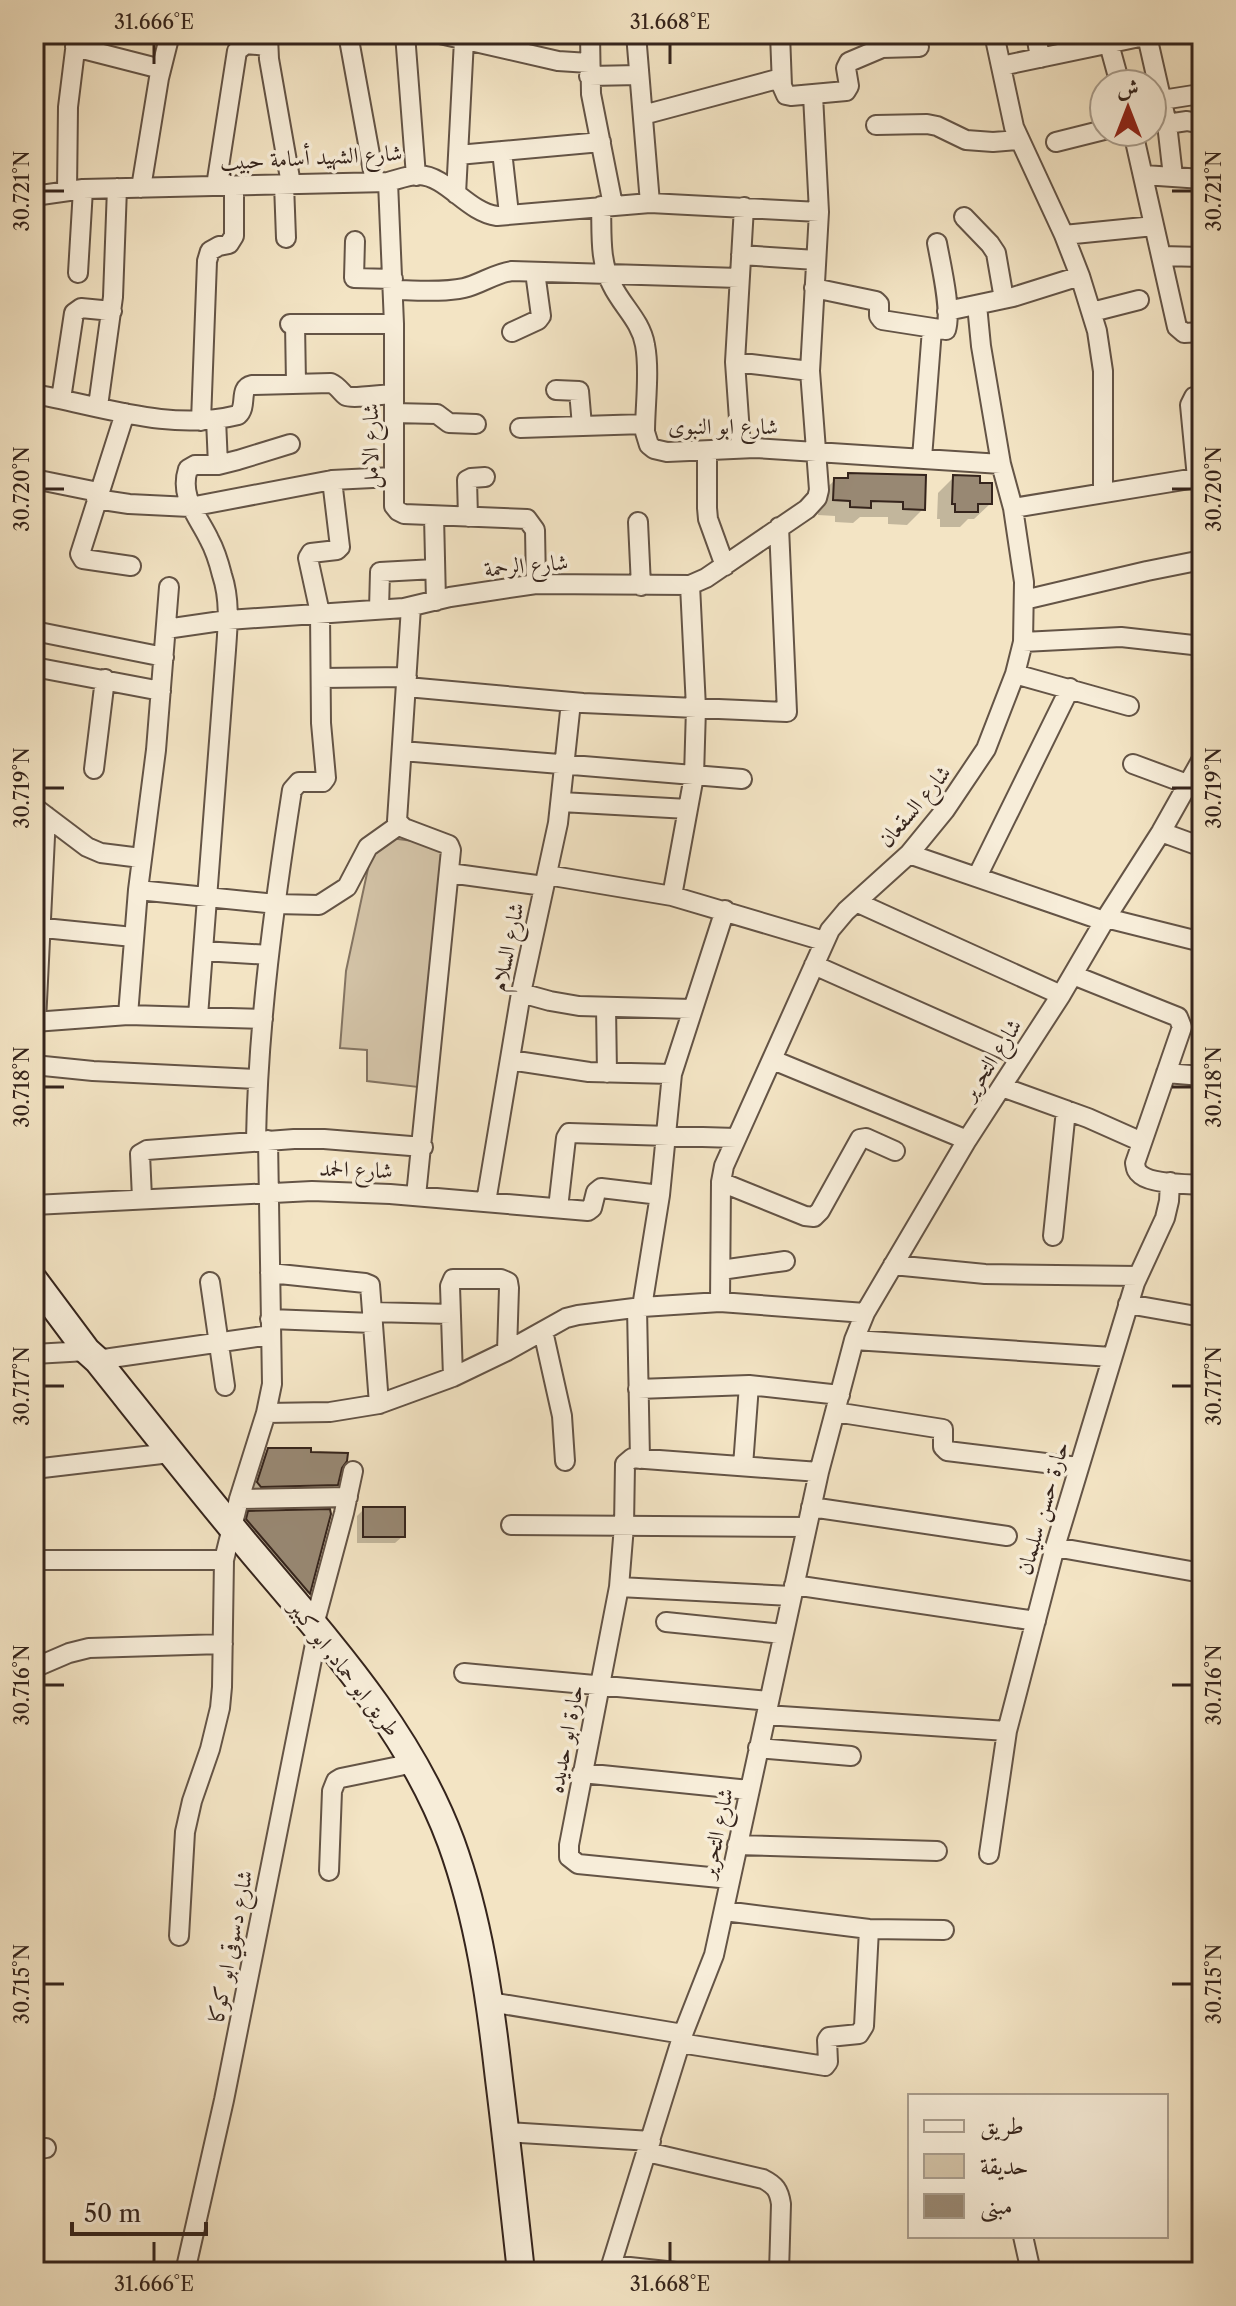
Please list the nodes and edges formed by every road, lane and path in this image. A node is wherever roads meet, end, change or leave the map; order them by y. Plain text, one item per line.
1 (170, 34) edge
2 (348, 34) edge
3 (405, 34) edge
4 (440, 34) edge
5 (590, 34) edge
6 (636, 34) edge
7 (780, 34) edge
8 (994, 34) edge
9 (1036, 34) edge
10 (1150, 35) edge
11 (76, 40) edge
12 (268, 40) edge
13 (464, 40) junction
14 (511, 42) edge
15 (909, 42) edge
16 (1082, 42) edge
17 (1109, 44) junction
18 (1040, 58) junction
19 (1001, 66) junction
20 (1116, 68) edge
21 (1156, 68) edge
22 (161, 69) junction
23 (589, 70) junction
24 (639, 75) junction
25 (781, 78) junction
26 (1200, 94) dead end
27 (813, 95) junction
28 (1168, 99) edge
29 (643, 115) junction
30 (1168, 124) edge
31 (1202, 124) edge
32 (876, 125) dead end
33 (1168, 133) edge
34 (1088, 134) edge
35 (1019, 140) junction
36 (601, 142) junction
37 (1056, 142) dead end
38 (1137, 148) edge
39 (502, 151) junction
40 (458, 155) junction
41 (1144, 175) junction
42 (416, 176) junction
43 (1173, 176) junction
44 (1202, 179) edge
45 (382, 182) junction
46 (288, 184) junction
47 (225, 186) junction
48 (117, 188) junction
49 (141, 188) junction
50 (75, 190) junction
51 (456, 194) junction
52 (34, 196) edge
53 (650, 203) junction
54 (607, 205) junction
55 (744, 207) junction
56 (819, 212) junction
57 (509, 214) junction
58 (964, 217) dead end
59 (1154, 226) junction
60 (1064, 235) junction
61 (286, 238) dead end
62 (355, 241) dead end
63 (937, 243) dead end
64 (741, 255) junction
65 (1161, 256) junction
66 (1202, 257) edge
67 (816, 260) junction
68 (535, 272) junction
69 (78, 273) dead end
70 (607, 273) junction
71 (1080, 276) junction
72 (739, 278) junction
73 (393, 285) junction
74 (814, 288) junction
75 (1004, 299) junction
76 (1139, 300) dead end
77 (977, 305) junction
78 (112, 311) junction
79 (947, 311) junction
80 (1092, 312) junction
81 (394, 324) junction
82 (938, 330) junction
83 (512, 332) dead end
84 (1197, 333) edge
85 (735, 362) junction
86 (810, 371) junction
87 (296, 383) junction
88 (556, 390) dead end
89 (34, 394) edge
90 (394, 394) junction
91 (1202, 396) edge
92 (61, 399) junction
93 (98, 406) junction
94 (125, 413) junction
95 (394, 413) junction
96 (208, 420) junction
97 (476, 424) dead end
98 (645, 424) junction
99 (582, 426) junction
100 (520, 428) dead end
101 (290, 444) dead end
102 (741, 448) junction
103 (707, 451) junction
104 (816, 451) junction
105 (922, 458) junction
106 (1001, 464) junction
107 (218, 465) junction
108 (393, 477) junction
109 (485, 477) dead end
110 (1199, 477) edge
111 (34, 479) edge
112 (332, 480) junction
113 (1103, 493) junction
114 (97, 496) junction
115 (190, 507) junction
116 (1013, 508) junction
117 (434, 516) junction
118 (468, 517) junction
119 (638, 522) dead end
120 (779, 527) junction
121 (1202, 560) edge
122 (131, 566) dead end
123 (725, 566) junction
124 (435, 569) junction
125 (536, 584) junction
126 (690, 585) junction
127 (641, 586) junction
128 (169, 587) dead end
129 (1024, 600) junction
130 (436, 601) junction
131 (411, 607) junction
132 (379, 609) junction
133 (320, 613) junction
134 (228, 620) junction
135 (166, 629) junction
136 (34, 631) edge
137 (1023, 642) junction
138 (1202, 646) edge
139 (164, 657) junction
140 (34, 667) edge
141 (1015, 674) junction
142 (321, 678) junction
143 (105, 679) junction
144 (407, 682) junction
145 (1070, 688) junction
146 (161, 691) junction
147 (571, 702) junction
148 (1129, 706) dead end
149 (696, 708) junction
150 (402, 751) junction
151 (1202, 759) edge
152 (1133, 764) dead end
153 (565, 766) junction
154 (94, 769) dead end
155 (694, 776) junction
156 (742, 779) dead end
157 (1187, 784) junction
158 (561, 802) junction
159 (688, 809) junction
160 (40, 812) edge
161 (399, 825) junction
162 (1161, 832) junction
163 (1202, 847) edge
164 (909, 854) junction
165 (141, 858) junction
166 (449, 873) junction
167 (977, 877) junction
168 (545, 881) junction
169 (138, 890) junction
170 (207, 896) junction
171 (672, 896) junction
172 (856, 902) junction
173 (276, 904) junction
174 (725, 910) junction
175 (1105, 920) junction
176 (37, 927) edge
177 (133, 937) junction
178 (824, 941) junction
179 (1202, 942) edge
180 (203, 951) junction
181 (269, 955) junction
182 (814, 965) junction
183 (1073, 975) junction
184 (36, 979) edge
185 (521, 993) junction
186 (1061, 995) junction
187 (606, 1007) junction
188 (692, 1009) junction
189 (128, 1015) junction
190 (198, 1016) junction
191 (263, 1019) junction
192 (35, 1022) edge
193 (1021, 1057) junction
194 (510, 1060) junction
195 (773, 1060) junction
196 (34, 1065) edge
197 (607, 1073) junction
198 (1166, 1073) junction
199 (672, 1074) junction
200 (1202, 1076) edge
201 (257, 1079) junction
202 (1002, 1087) junction
203 (1066, 1110) junction
204 (665, 1136) junction
205 (736, 1138) junction
206 (262, 1140) junction
207 (967, 1140) junction
208 (1142, 1142) junction
209 (423, 1147) junction
210 (895, 1151) dead end
211 (721, 1182) junction
212 (1170, 1182) junction
213 (1202, 1185) edge
214 (269, 1193) junction
215 (660, 1195) junction
216 (416, 1196) junction
217 (142, 1198) junction
218 (486, 1202) junction
219 (34, 1205) edge
220 (558, 1208) junction
221 (1053, 1236) dead end
222 (785, 1261) dead end
223 (893, 1265) junction
224 (721, 1270) junction
225 (270, 1273) junction
226 (1138, 1276) junction
227 (210, 1282) dead end
228 (36, 1285) edge
229 (720, 1302) junction
230 (1128, 1304) junction
231 (639, 1307) junction
232 (865, 1313) junction
233 (451, 1314) junction
234 (373, 1317) junction
235 (1202, 1317) edge
236 (271, 1327) junction
237 (543, 1331) junction
238 (854, 1340) junction
239 (218, 1342) junction
240 (507, 1351) junction
241 (34, 1354) edge
242 (92, 1356) junction
243 (1112, 1357) junction
244 (453, 1377) junction
245 (749, 1385) junction
246 (225, 1386) dead end
247 (638, 1389) junction
248 (837, 1403) junction
249 (379, 1404) junction
250 (266, 1413) junction
251 (170, 1453) junction
252 (565, 1461) dead end
253 (632, 1463) junction
254 (743, 1466) junction
255 (1078, 1467) junction
256 (34, 1469) edge
257 (353, 1471) dead end
258 (819, 1472) junction
259 (348, 1497) junction
260 (239, 1499) junction
261 (811, 1507) junction
262 (511, 1525) dead end
263 (624, 1526) junction
264 (232, 1527) junction
265 (806, 1527) junction
266 (1007, 1536) dead end
267 (1055, 1547) junction
268 (34, 1560) edge
269 (224, 1560) junction
270 (1202, 1573) edge
271 (619, 1587) junction
272 (792, 1591) junction
273 (1036, 1621) junction
274 (666, 1622) dead end
275 (316, 1627) junction
276 (783, 1634) junction
277 (223, 1644) junction
278 (34, 1668) edge
279 (464, 1673) dead end
280 (600, 1685) junction
281 (767, 1708) junction
282 (1007, 1731) junction
283 (758, 1748) junction
284 (851, 1756) dead end
285 (414, 1763) junction
286 (582, 1773) junction
287 (749, 1790) junction
288 (737, 1845) junction
289 (937, 1851) dead end
290 (989, 1854) dead end
291 (329, 1871) dead end
292 (730, 1879) junction
293 (724, 1911) junction
294 (869, 1929) junction
295 (944, 1930) dead end
296 (179, 1936) dead end
297 (490, 2002) junction
298 (681, 2038) junction
299 (506, 2132) junction
300 (649, 2146) junction
301 (1023, 2238) edge
302 (610, 2269) edge
303 (185, 2272) edge
304 (521, 2272) edge
305 (676, 2272) edge
306 (779, 2272) edge
307 (1031, 2272) edge

1 - 22 street
2 - 45 street, شارع الامل
3 - 42 street
4 - 13 street
5 - 23 street, شارع ابو النبوى
6 - 24 street
7 - 25 street
8 - 19 street
9 - 18 street
10 - 17 street
10 - 21 street
11 - 22 street
11 - 50 street
12 - 46 street
12 - 47 street
13 - 14 street
13 - 40 street
14 - 23 street
15 - 27 street
16 - 17 street
16 - 18 street
17 - 20 street
18 - 19 street
19 - 35 street
22 - 49 street
23 - 24 street
23 - 36 street, شارع ابو النبوى
24 - 29 street
25 - 27 street
25 - 29 street
26 - 28 street
27 - 56 street
29 - 53 street
30 - 31 street
32 - 35 street
33 - 43 street
34 - 37 street
35 - 60 street
36 - 39 street
36 - 54 street, شارع ابو النبوى
38 - 41 street
39 - 40 street
39 - 57 street
40 - 51 street
41 - 43 street
41 - 59 street
42 - 45 street, شارع الشهيد أسامة حبيب
42 - 51 street, شارع الشهيد أسامة حبيب
43 - 44 street
45 - 46 street, شارع الشهيد أسامة حبيب
45 - 73 street, شارع الامل
46 - 47 street, شارع الشهيد أسامة حبيب
46 - 61 street
47 - 49 street, شارع الشهيد أسامة حبيب
47 - 96 street
48 - 49 street, شارع الشهيد أسامة حبيب
48 - 50 street, شارع الشهيد أسامة حبيب
48 - 78 street
50 - 52 street, شارع الشهيد أسامة حبيب
50 - 69 street
51 - 57 street, شارع الشهيد أسامة حبيب
53 - 54 street, شارع الشهيد أسامة حبيب
53 - 55 street, شارع الشهيد أسامة حبيب
54 - 57 street, شارع الشهيد أسامة حبيب
54 - 70 street, شارع ابو النبوى
55 - 56 street, شارع الشهيد أسامة حبيب
55 - 64 street
56 - 67 street
58 - 75 street
59 - 60 street
59 - 65 street
60 - 71 street
62 - 73 street
63 - 79 street
64 - 67 street
64 - 72 street
65 - 66 street
65 - 84 street
67 - 74 street
68 - 70 street
68 - 73 street
68 - 83 street
70 - 72 street
70 - 98 street, شارع ابو النبوى
71 - 75 street
71 - 80 street
72 - 85 street
73 - 81 street, شارع الامل
74 - 82 street
74 - 86 street
75 - 77 street
76 - 80 street
77 - 79 street
77 - 106 street, شارع السقعان
78 - 92 street
78 - 93 street
79 - 82 street
80 - 113 street
81 - 87 street
81 - 90 street, شارع الامل
82 - 105 street
85 - 86 street
85 - 102 street
86 - 104 street
87 - 90 street
87 - 96 street
88 - 99 street
89 - 92 street
90 - 95 street, شارع الامل
91 - 110 street
92 - 93 street
93 - 94 street
94 - 96 street
94 - 114 street
95 - 97 street
95 - 108 street, شارع الامل
96 - 107 street
98 - 99 street
98 - 103 street, شارع ابو النبوى
99 - 100 street
101 - 107 street
102 - 103 street, شارع ابو النبوى
102 - 104 street, شارع ابو النبوى
103 - 123 street
104 - 105 street, شارع ابو النبوى
104 - 120 street, شارع الرحمة
105 - 106 street, شارع ابو النبوى
106 - 116 street, شارع السقعان
107 - 115 street
108 - 112 street
108 - 117 street, شارع الامل
109 - 118 street
110 - 113 street
111 - 114 street
112 - 115 street
112 - 133 street
113 - 116 street
114 - 115 street
114 - 122 street
115 - 134 street
116 - 129 street, شارع السقعان
117 - 118 street, شارع الامل
117 - 124 street
118 - 125 street, شارع الامل
119 - 127 street
120 - 123 street, شارع الرحمة
120 - 149 street
121 - 129 street
123 - 126 street, شارع الرحمة
124 - 130 street
124 - 132 street
125 - 127 street, شارع الرحمة
125 - 130 street, شارع الرحمة
126 - 127 street, شارع الرحمة
126 - 149 street
128 - 135 street
129 - 137 street, شارع السقعان
130 - 131 street, شارع الرحمة
131 - 132 street, شارع الرحمة
131 - 144 street
132 - 133 street, شارع الرحمة
133 - 134 street, شارع الرحمة
133 - 142 street
134 - 135 street, شارع الرحمة
134 - 170 street
135 - 139 street
136 - 139 street
137 - 138 street
137 - 141 street, شارع السقعان
139 - 146 street
140 - 143 street
141 - 145 street
141 - 164 street, شارع السقعان
142 - 144 street
142 - 173 street
143 - 146 street
143 - 154 street
144 - 147 street
144 - 150 street
145 - 148 street
145 - 167 street
146 - 165 street
147 - 149 street
147 - 153 street, شارع السلام
149 - 155 street
150 - 153 street
150 - 161 street
151 - 157 street, شارع التحرير
152 - 157 street
153 - 155 street
153 - 158 street, شارع السلام
155 - 156 street
155 - 159 street
157 - 162 street, شارع التحرير
158 - 159 street
158 - 168 street, شارع السلام
159 - 171 street
160 - 165 street
160 - 176 street
161 - 166 street
161 - 173 street
162 - 163 street
162 - 175 street, شارع التحرير
164 - 167 street
164 - 172 street, شارع السقعان
165 - 169 street
166 - 168 street
166 - 209 street
167 - 175 street
168 - 171 street
168 - 185 street, شارع السلام
169 - 170 street
169 - 177 street
170 - 173 street
170 - 180 street
171 - 174 street
172 - 178 street, شارع السقعان
172 - 186 street
173 - 181 street
174 - 178 street
174 - 188 street, حارة ابو حديده
175 - 179 street
175 - 183 street, شارع التحرير
176 - 177 street
176 - 184 street
177 - 189 street
178 - 182 street, شارع السقعان
180 - 181 street
180 - 190 street
181 - 191 street
182 - 193 street
182 - 195 street, شارع السقعان
183 - 186 street, شارع التحرير
183 - 198 street
184 - 192 street
185 - 187 street
185 - 194 street, شارع السلام
186 - 193 street, شارع التحرير
187 - 188 street
187 - 197 street
188 - 199 street, حارة ابو حديده
189 - 190 street
189 - 192 street
190 - 191 street
191 - 201 street
193 - 202 street, شارع التحرير
194 - 197 street
194 - 218 street, شارع السلام
195 - 205 street, شارع السقعان
195 - 207 street
196 - 201 street
197 - 199 street
198 - 200 street
198 - 208 street
199 - 204 street, حارة ابو حديده
201 - 206 street
202 - 203 street
202 - 207 street, شارع التحرير
203 - 208 street
203 - 221 street
204 - 205 street
204 - 215 street, حارة ابو حديده
204 - 220 street
205 - 211 street, شارع السقعان
206 - 209 street
206 - 214 street
206 - 217 street
207 - 223 street, شارع التحرير
208 - 212 street
209 - 216 street
210 - 211 street
211 - 224 street, شارع السقعان
212 - 213 street
212 - 226 street, حارة حسن سليمان
214 - 216 street, شارع الحمد
214 - 217 street, شارع الحمد
214 - 225 street
215 - 220 street, شارع الحمد
215 - 231 street, حارة ابو حديده
216 - 218 street, شارع الحمد
217 - 219 street, شارع الحمد
218 - 220 street, شارع الحمد
222 - 224 street
223 - 226 street
223 - 232 street, شارع التحرير
224 - 229 street, شارع السقعان
225 - 234 street
225 - 236 street
226 - 230 street, حارة حسن سليمان
227 - 239 street
228 - 242 main road, طريق ابو حماد, ابو كبير
229 - 231 street
229 - 232 street
230 - 235 street
230 - 243 street, حارة حسن سليمان
231 - 237 street
231 - 247 street, حارة ابو حديده
232 - 238 street, شارع التحرير
233 - 234 street
233 - 240 street
233 - 244 street
234 - 236 street
234 - 249 street
236 - 239 street
236 - 250 street
237 - 240 street
237 - 252 street
238 - 243 street
238 - 248 street, شارع التحرير
239 - 242 street
239 - 246 street
240 - 244 street
241 - 242 street
242 - 251 main road, طريق ابو حماد, ابو كبير
243 - 255 street, حارة حسن سليمان
244 - 249 street
245 - 247 street
245 - 248 street
245 - 254 street
247 - 253 street, حارة ابو حديده
248 - 255 street
248 - 258 street, شارع التحرير
249 - 250 street
250 - 260 street
251 - 256 street
251 - 264 main road, طريق ابو حماد, ابو كبير
253 - 254 street
253 - 263 street, حارة ابو حديده
254 - 258 street
255 - 267 street, حارة حسن سليمان
257 - 259 street, شارع دسوقي ابو كوكا
258 - 261 street, شارع التحرير
259 - 260 street
259 - 275 street, شارع دسوقي ابو كوكا
260 - 264 street
261 - 265 street, شارع التحرير
261 - 266 street
262 - 263 street
263 - 265 street
263 - 271 street, حارة ابو حديده
264 - 269 street
264 - 275 main road, طريق ابو حماد, ابو كبير
265 - 272 street, شارع التحرير
267 - 270 street
267 - 273 street, حارة حسن سليمان
268 - 269 street
269 - 277 street
271 - 272 street
271 - 280 street, حارة ابو حديده
272 - 273 street
272 - 276 street, شارع التحرير
273 - 282 street, حارة حسن سليمان
274 - 276 street
275 - 285 main road, طريق ابو حماد, ابو كبير
275 - 303 street, شارع دسوقي ابو كوكا
276 - 281 street, شارع التحرير
277 - 278 street
277 - 296 street
279 - 280 street
280 - 281 street
280 - 286 street, حارة ابو حديده
281 - 282 street
281 - 283 street, شارع التحرير
282 - 290 street, حارة حسن سليمان
283 - 284 street
283 - 287 street, شارع التحرير
285 - 291 street
285 - 297 main road, طريق ابو حماد, ابو كبير
286 - 287 street
286 - 292 street, حارة ابو حديده
287 - 288 street, شارع التحرير
288 - 289 street
288 - 292 street, شارع التحرير
292 - 293 street, شارع التحرير
293 - 294 street
293 - 298 street, شارع التحرير
294 - 295 street
294 - 298 street
297 - 298 street
297 - 299 main road, طريق ابو حماد, ابو كبير
298 - 300 street, شارع التحرير
299 - 300 street
299 - 304 main road, طريق ابو حماد, ابو كبير
300 - 302 street, شارع التحرير
300 - 306 street
301 - 307 street
302 - 305 street

